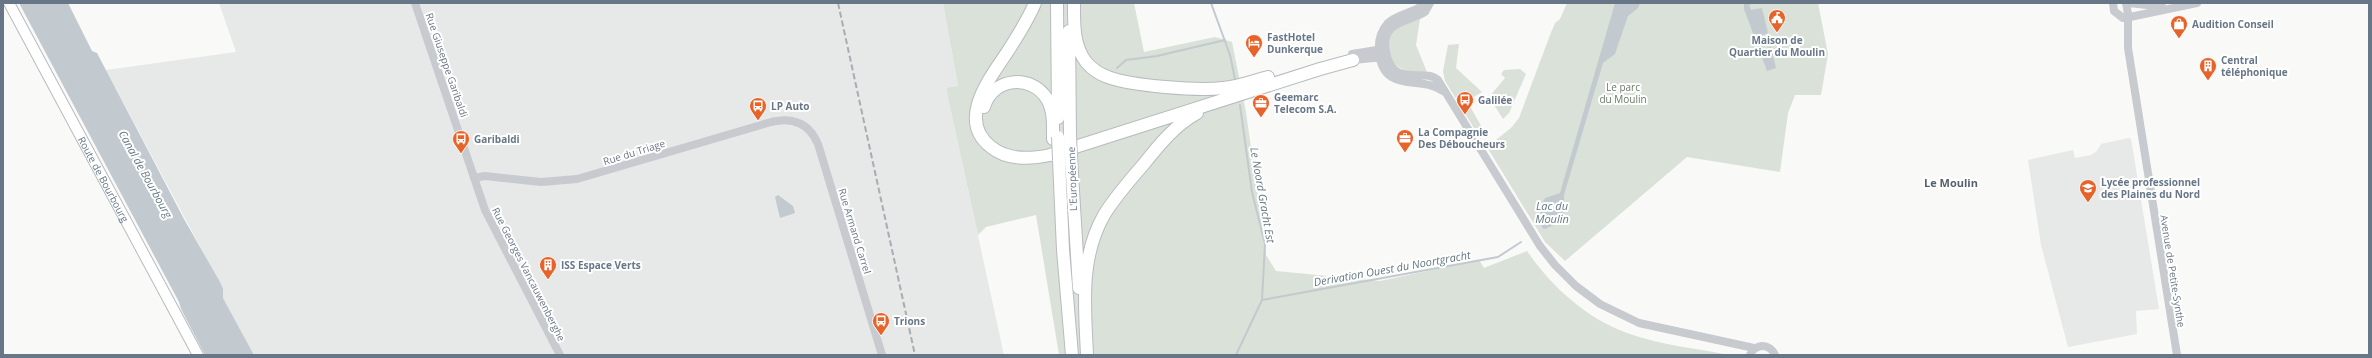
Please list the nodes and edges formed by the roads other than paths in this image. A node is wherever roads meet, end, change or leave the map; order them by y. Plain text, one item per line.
1 (10, 3) edge
2 (415, 3) edge
3 (1036, 3) edge
4 (1057, 3) edge
5 (1069, 3) edge
6 (1074, 3) edge
7 (1426, 3) edge
8 (1430, 3) edge
9 (2113, 3) edge
10 (2126, 3) edge
11 (2129, 3) edge
12 (2162, 3) edge
13 (2197, 3) edge
14 (2125, 16) junction
15 (1383, 53) junction
16 (1352, 57) junction
17 (1270, 77) junction
18 (1231, 97) junction
19 (796, 121) joint
20 (1061, 137) junction
21 (1061, 160) junction
22 (474, 178) junction
23 (1751, 353) edge
24 (198, 355) edge
25 (560, 355) edge
26 (882, 355) edge
27 (1072, 355) edge
28 (1086, 355) edge
29 (1775, 355) edge
30 (2177, 355) edge

1 - 24 main road, Route de Bourbourg
2 - 22 street, Rue Giuseppe Garibaldi
3 - 18 highway
4 - 20 highway, L'Européenne
5 - 20 highway, L'Européenne
6 - 17 highway
7 - 15 street
8 - 15 street
9 - 14 street
10 - 14 street
11 - 12 street
13 - 14 street
14 - 30 street, Avenue de Petite-Synthe
15 - 16 street
15 - 23 street
16 - 17 highway
16 - 18 highway
17 - 20 highway
18 - 28 highway
19 - 22 street, Rue du Triage
19 - 26 street, Rue Armand Carrel
20 - 21 highway, L'Européenne, bridge
20 - 21 highway
21 - 27 highway, L'Européenne
21 - 28 highway, L'Européenne
22 - 25 street, Rue Georges Vancauwenberghe
23 - 29 street

